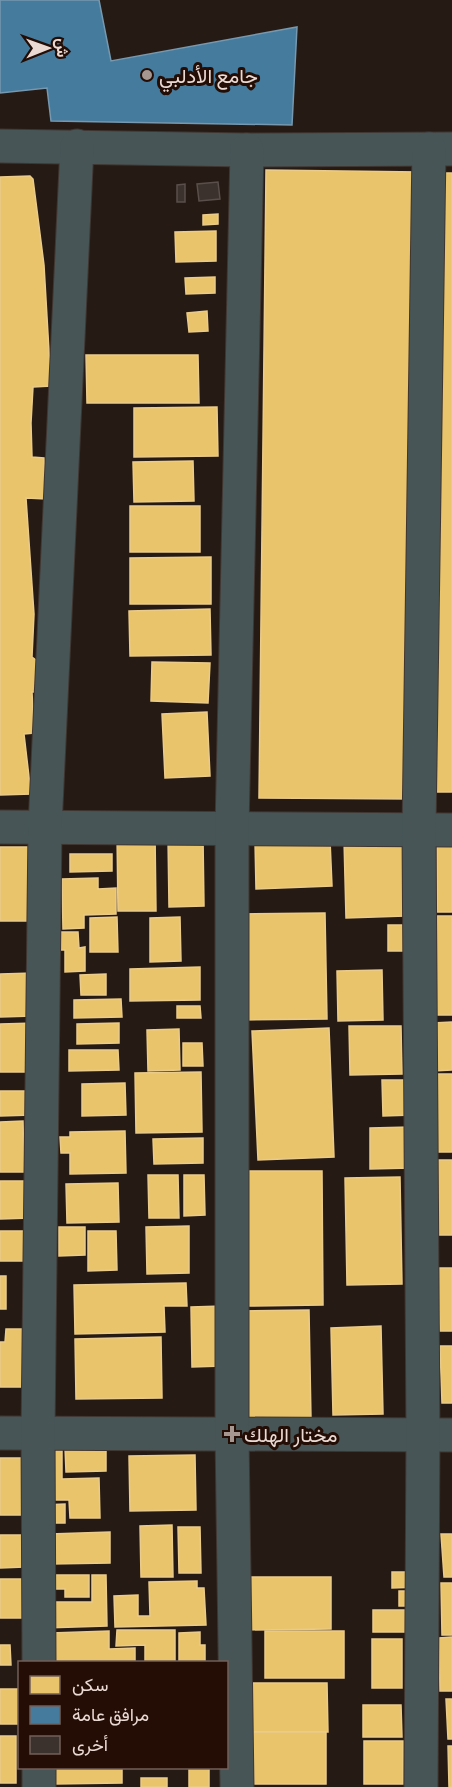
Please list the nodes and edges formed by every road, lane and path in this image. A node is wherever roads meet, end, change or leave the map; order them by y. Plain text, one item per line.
1 (0, 146) edge
2 (77, 146) junction
3 (441, 149) edge
4 (247, 150) junction
5 (0, 826) edge
6 (45, 827) junction
7 (232, 828) junction
8 (419, 830) junction
9 (452, 830) edge
10 (38, 1432) junction
11 (0, 1433) edge
12 (232, 1435) junction
13 (438, 1435) edge
14 (39, 1661) edge
15 (39, 1769) edge
16 (39, 1787) edge
17 (237, 1787) edge
18 (421, 1787) edge

1 - 2 street
2 - 4 street
2 - 6 street
3 - 4 street
3 - 8 street
4 - 7 street
5 - 6 street
6 - 7 street
6 - 10 street
7 - 8 street
7 - 12 street
8 - 9 street
8 - 13 street
10 - 11 street
10 - 12 street
10 - 14 street
12 - 13 street
12 - 17 street
13 - 18 street
15 - 16 street

